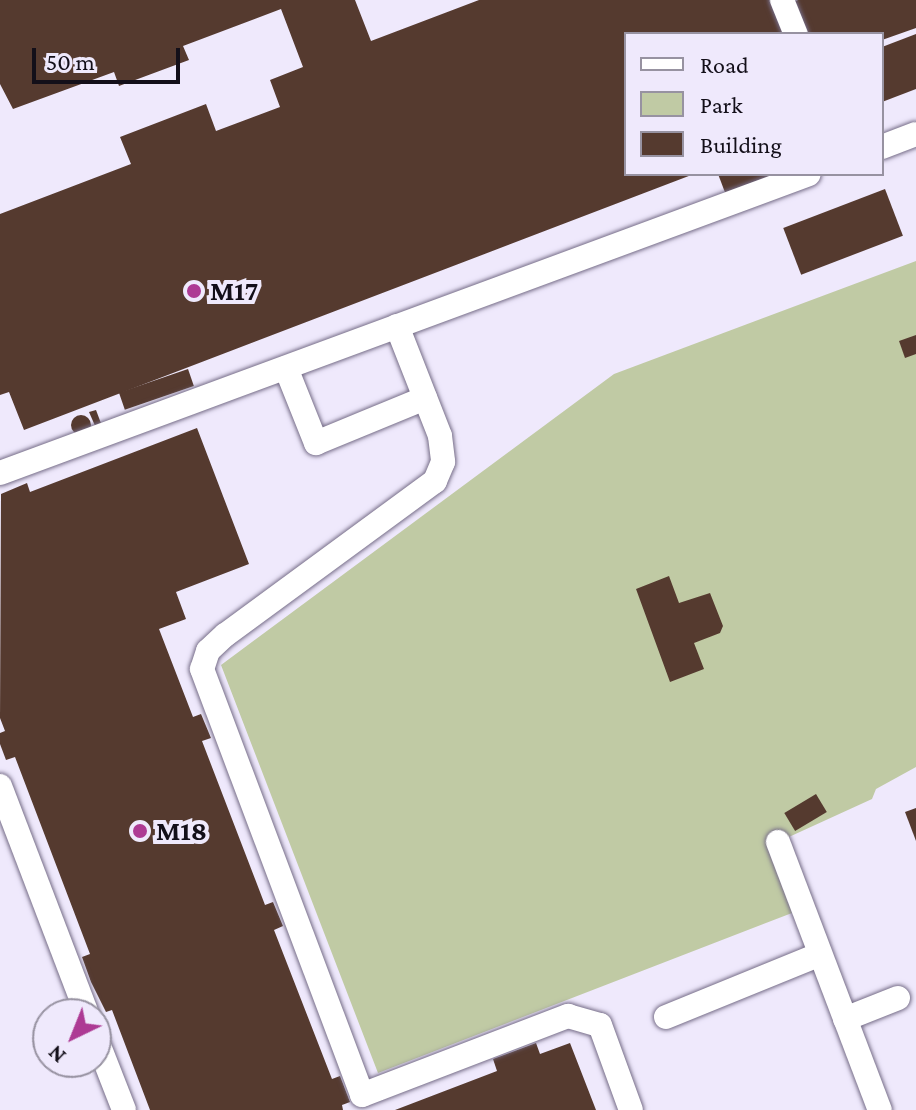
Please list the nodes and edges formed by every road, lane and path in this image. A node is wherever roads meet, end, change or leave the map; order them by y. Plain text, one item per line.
1 (782, 0) edge
2 (795, 32) edge
3 (916, 134) edge
4 (884, 146) edge
5 (804, 176) edge
6 (397, 326) junction
7 (286, 368) junction
8 (425, 398) junction
9 (0, 473) edge
10 (0, 786) edge
11 (778, 842) dead end
12 (820, 954) junction
13 (81, 998) edge
14 (898, 998) dead end
15 (666, 1017) dead end
16 (845, 1019) junction
17 (112, 1078) edge
18 (124, 1110) edge
19 (631, 1110) edge
20 (880, 1110) edge

1 - 2 lane
3 - 4 lane
5 - 6 lane
6 - 7 lane
6 - 8 lane
7 - 8 lane
7 - 9 lane
8 - 19 lane
10 - 13 lane
11 - 12 lane
12 - 15 lane
12 - 16 lane
14 - 16 lane
16 - 20 lane
17 - 18 lane

